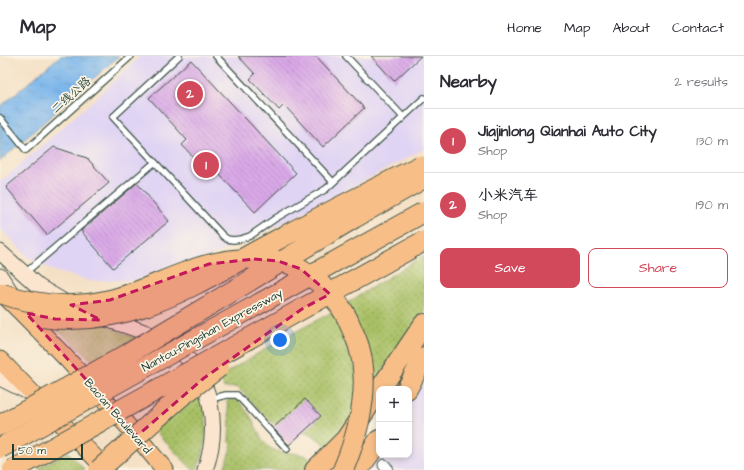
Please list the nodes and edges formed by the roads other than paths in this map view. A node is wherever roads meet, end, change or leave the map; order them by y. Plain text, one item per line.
1 (131, 56) edge
2 (179, 56) edge
3 (216, 56) edge
4 (346, 56) edge
5 (424, 98) edge
6 (403, 117) junction
7 (0, 118) edge
8 (154, 163) junction
9 (424, 164) edge
10 (424, 178) edge
11 (333, 182) junction
12 (424, 196) edge
13 (424, 212) edge
14 (424, 241) edge
15 (0, 252) edge
16 (23, 274) junction
17 (0, 276) edge
18 (290, 287) junction
19 (0, 292) edge
20 (0, 303) edge
21 (302, 309) junction
22 (33, 323) junction
23 (424, 324) edge
24 (424, 357) edge
25 (0, 360) edge
26 (0, 378) edge
27 (381, 386) edge
28 (409, 386) edge
29 (376, 394) edge
30 (35, 395) junction
31 (210, 399) junction
32 (0, 425) edge
33 (376, 444) edge
34 (0, 448) edge
35 (287, 449) dead end
36 (13, 470) edge
37 (28, 470) edge
38 (99, 470) edge
39 (107, 470) edge
40 (165, 470) edge
41 (205, 470) edge
42 (315, 470) edge
43 (343, 470) edge
44 (358, 470) edge

1 - 7 lane, 二线公路
2 - 8 lane
3 - 11 lane
4 - 6 lane
5 - 6 lane
6 - 11 lane
8 - 11 lane
8 - 16 lane
9 - 20 highway, bridge
10 - 32 highway, bridge
12 - 18 highway, bridge
13 - 18 highway, Nantou-Pingshan Expressway, bridge
14 - 21 highway, bridge
15 - 16 main road
16 - 31 main road
17 - 22 main road
18 - 34 highway, Nantou-Pingshan Expressway, bridge
19 - 22 main road, Bao‘an Boulevard
19 - 43 highway, bridge
21 - 36 highway, bridge
21 - 38 highway, bridge
22 - 40 main road, Bao‘an Boulevard, bridge
23 - 27 highway
24 - 28 highway
25 - 30 main road
26 - 30 main road
29 - 42 highway
30 - 39 main road, bridge
31 - 35 lane
31 - 41 main road
32 - 37 main road
33 - 44 highway

